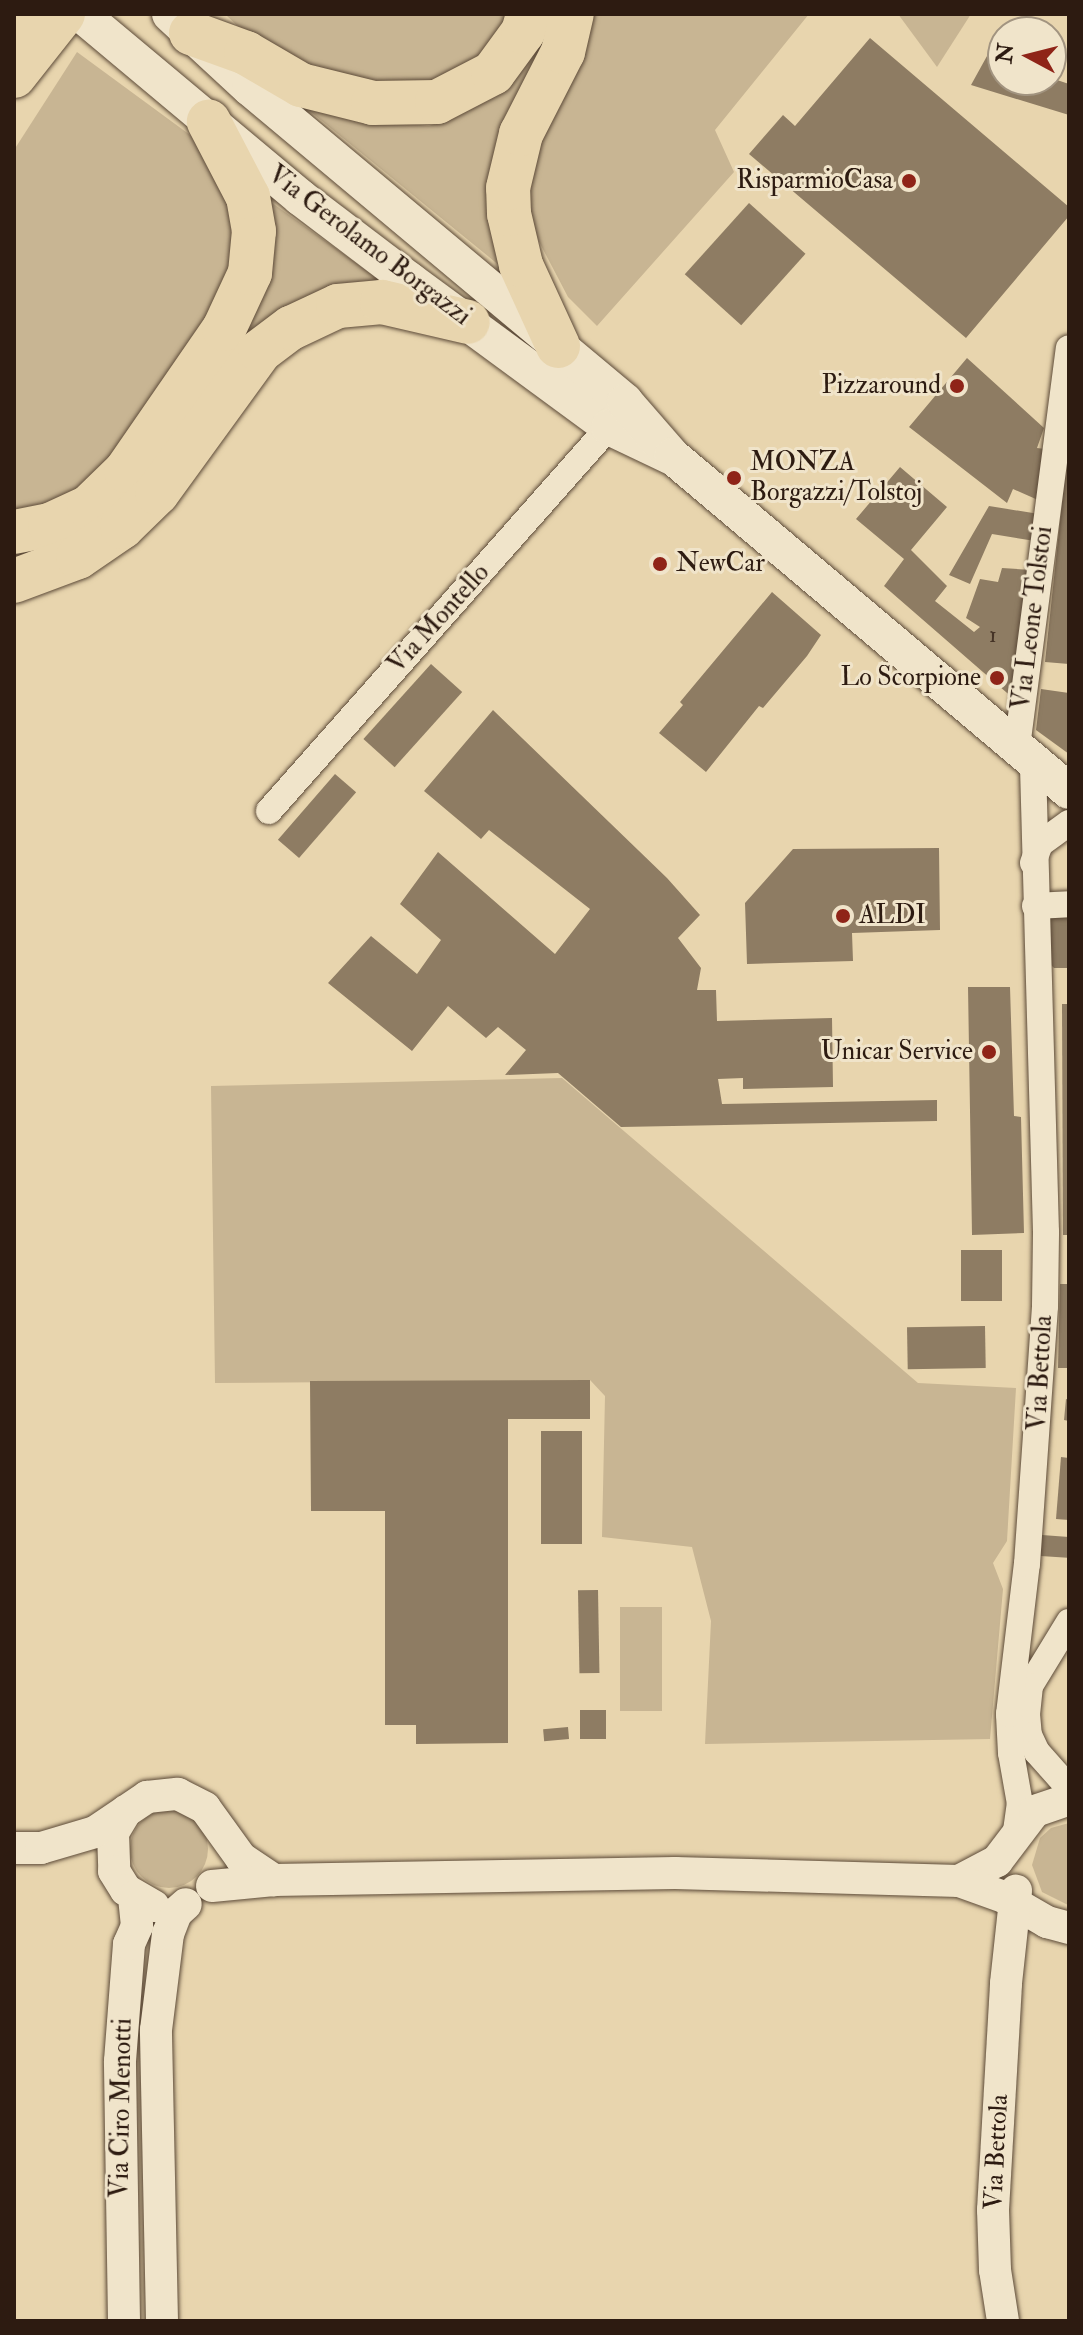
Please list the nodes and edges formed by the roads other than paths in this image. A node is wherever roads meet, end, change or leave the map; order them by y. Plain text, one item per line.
1 (21, 14) edge
2 (63, 14) edge
3 (81, 14) edge
4 (528, 14) edge
5 (572, 14) edge
6 (177, 21) edge
7 (14, 22) edge
8 (14, 76) edge
9 (209, 122) junction
10 (468, 322) junction
11 (558, 346) junction
12 (1069, 348) edge
13 (1066, 386) edge
14 (609, 427) junction
15 (672, 456) junction
16 (14, 532) edge
17 (14, 581) edge
18 (1025, 754) junction
19 (1069, 791) edge
20 (269, 811) dead end
21 (1069, 823) edge
22 (1033, 863) junction
23 (1069, 904) edge
24 (1035, 906) junction
25 (1069, 1622) edge
26 (1069, 1788) edge
27 (1069, 1799) edge
28 (126, 1811) junction
29 (221, 1830) junction
30 (1015, 1838) junction
31 (28, 1848) edge
32 (274, 1880) junction
33 (959, 1881) junction
34 (127, 1890) junction
35 (199, 1895) junction
36 (1021, 1902) junction
37 (1066, 1928) edge
38 (1006, 1983) junction
39 (124, 2321) edge
40 (162, 2321) edge
41 (1003, 2321) edge

1 - 7 highway
2 - 8 highway
3 - 9 main road, Via Gerolamo Borgazzi
4 - 6 highway
5 - 11 highway
6 - 11 main road, Via Gerolamo Borgazzi
9 - 10 main road, Via Gerolamo Borgazzi
9 - 16 highway
10 - 14 main road, Via Gerolamo Borgazzi
10 - 17 highway
11 - 15 main road, Via Gerolamo Borgazzi
12 - 13 street, Via Leone Tolstoi
13 - 18 street, Via Leone Tolstoi
14 - 15 main road, Via Gerolamo Borgazzi
14 - 20 street, Via Montello
15 - 18 main road, Via Gerolamo Borgazzi
18 - 19 main road, Via Gerolamo Borgazzi
18 - 22 street, Via Bettola
21 - 22 street
22 - 24 street, Via Bettola
23 - 24 street
24 - 30 street, Via Bettola
25 - 26 street
27 - 30 street
28 - 29 street
28 - 31 street
28 - 34 street
29 - 32 street
29 - 35 street
30 - 33 street
30 - 36 street, Via Bettola
31 - 34 street
32 - 33 street
32 - 35 street
33 - 36 street
34 - 35 street
34 - 39 street, Via Ciro Menotti
35 - 40 street, Via Ciro Menotti
36 - 37 street
36 - 38 street, Via Bettola
37 - 38 street, Via Bettola
38 - 41 street, Via Bettola

